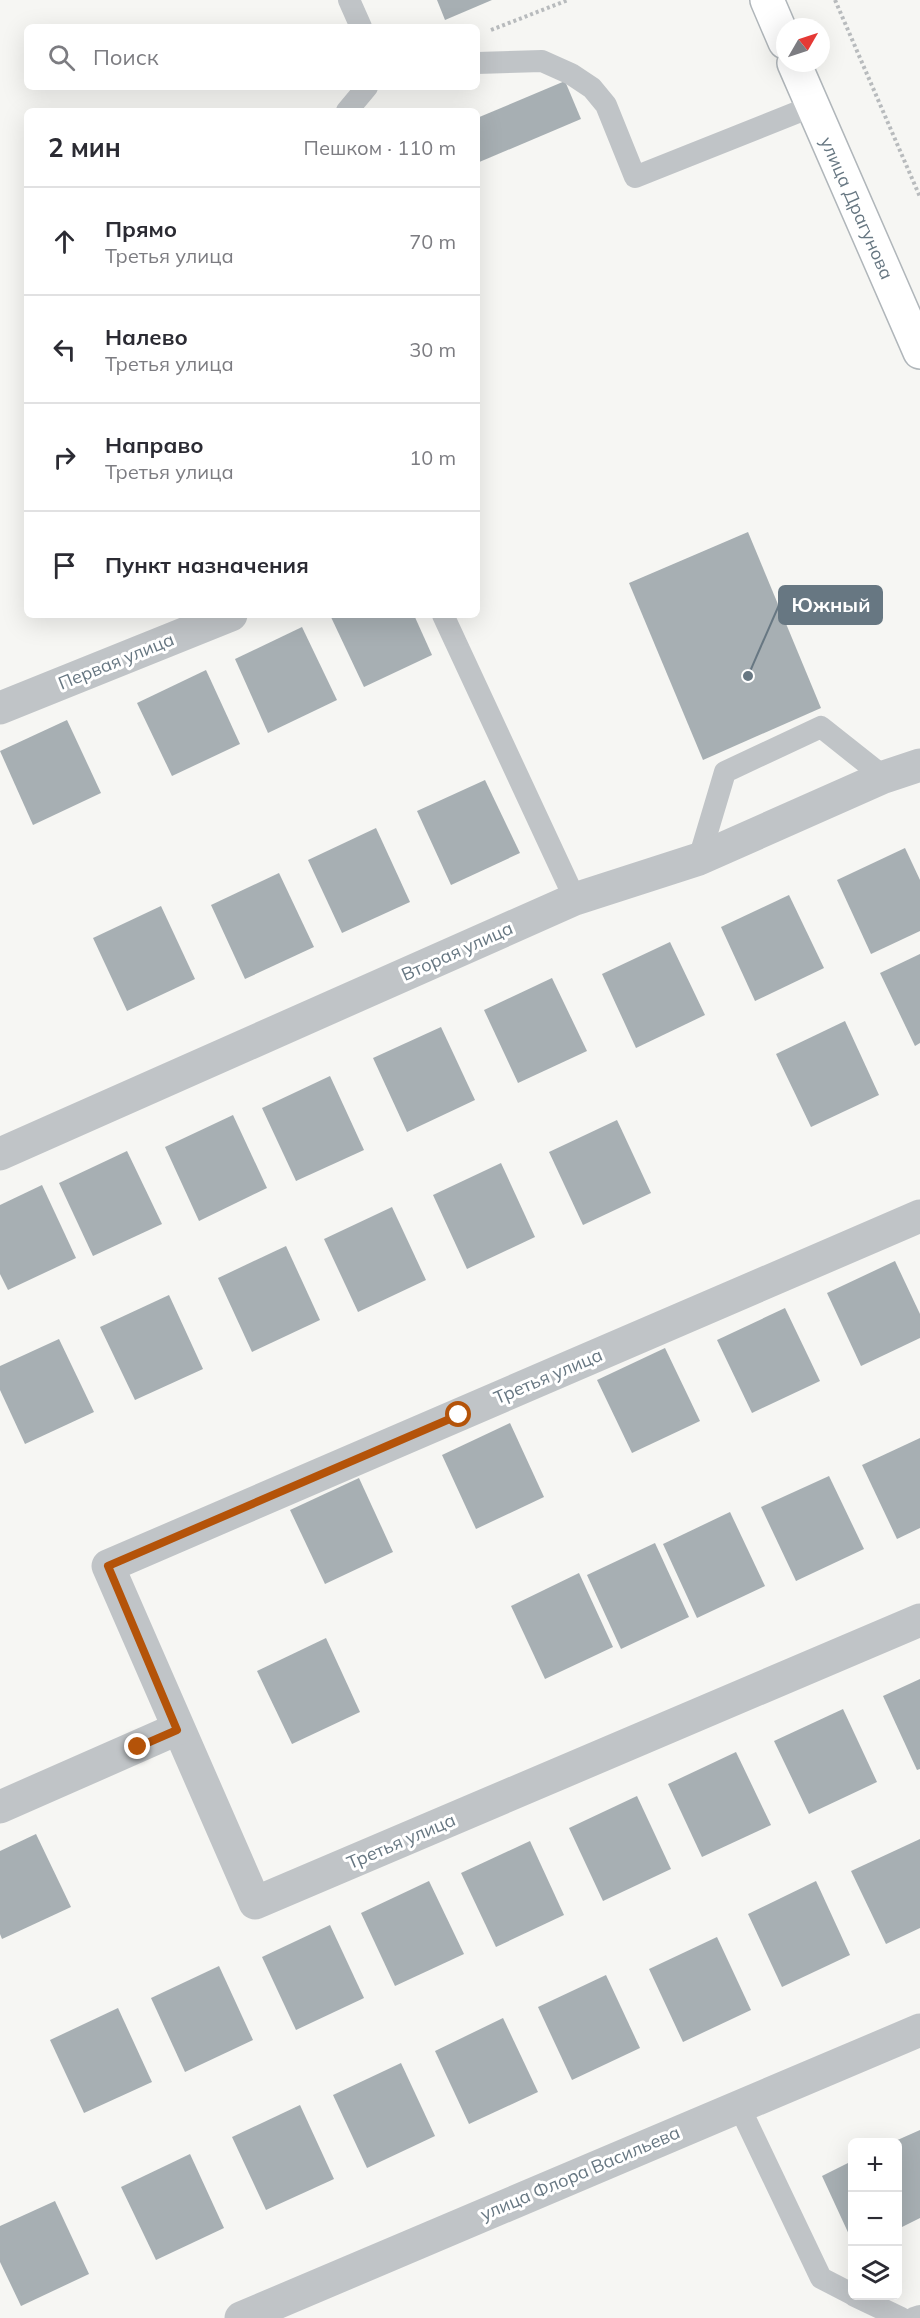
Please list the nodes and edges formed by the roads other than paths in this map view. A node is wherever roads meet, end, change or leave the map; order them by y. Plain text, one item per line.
1 (349, 0) edge
2 (767, 0) edge
3 (776, 21) edge
4 (360, 24) edge
5 (480, 63) edge
6 (798, 72) edge
7 (364, 90) edge
8 (813, 106) junction
9 (350, 108) edge
10 (920, 352) edge
11 (224, 618) edge
12 (444, 618) edge
13 (0, 708) edge
14 (920, 765) edge
15 (885, 777) junction
16 (699, 859) junction
17 (574, 899) junction
18 (0, 1154) edge
19 (920, 1216) edge
20 (920, 1620) edge
21 (177, 1730) junction
22 (0, 1807) edge
23 (920, 2030) edge
24 (740, 2106) junction
25 (848, 2292) edge
26 (864, 2300) edge
27 (920, 2316) edge
28 (241, 2318) edge
29 (901, 2318) edge
30 (914, 2318) edge

1 - 4 lane
2 - 3 main road
5 - 8 lane
6 - 8 main road, улица Драгунова
7 - 9 lane
8 - 10 main road, улица Драгунова
11 - 13 street, Первая улица
12 - 17 lane
14 - 15 street, Вторая улица
15 - 16 street, Вторая улица
15 - 16 lane
16 - 17 street, Вторая улица
17 - 18 street, Вторая улица
19 - 21 street, Третья улица
20 - 21 street, Третья улица
21 - 22 street
23 - 24 street, улица Флора Васильева
24 - 25 lane
24 - 28 street, улица Флора Васильева
26 - 29 lane
27 - 30 lane

